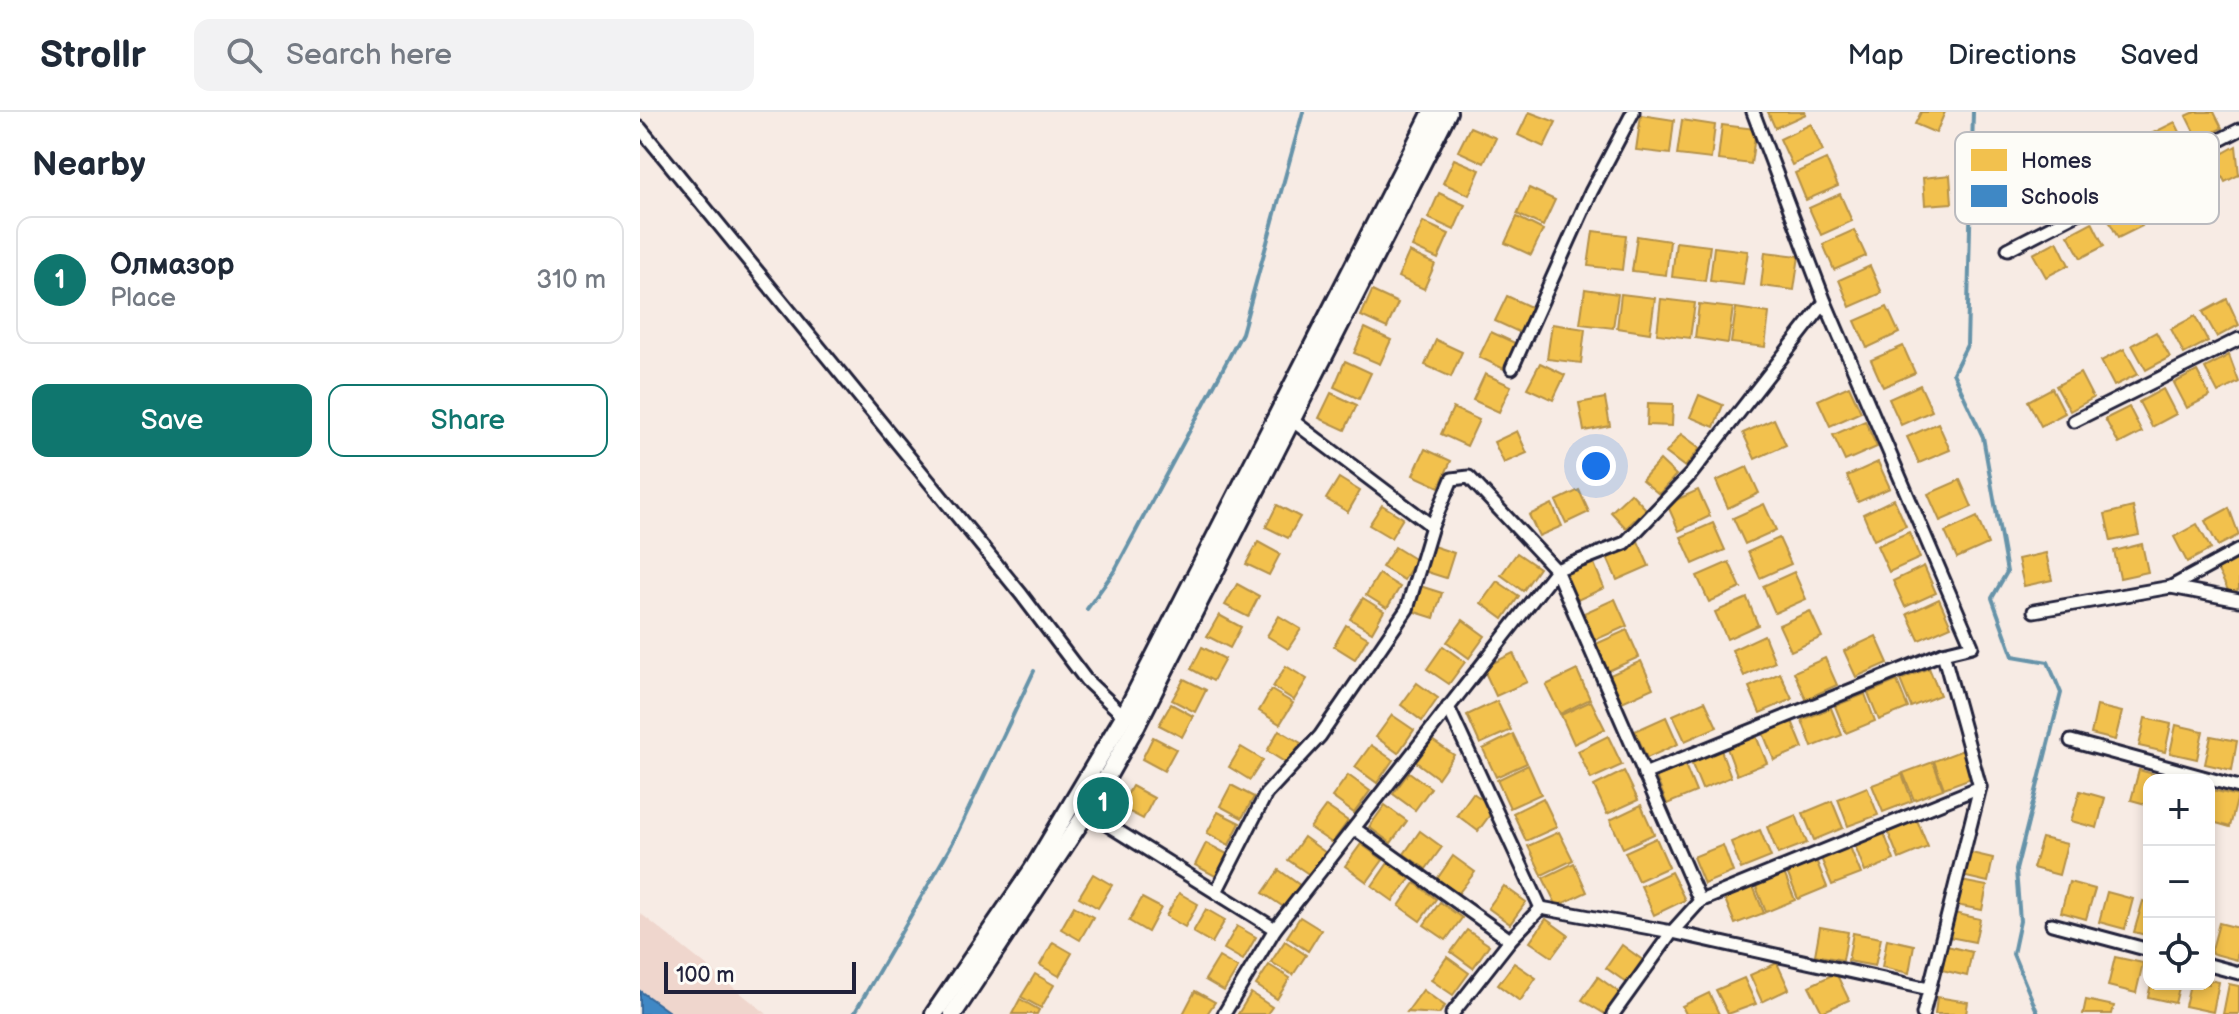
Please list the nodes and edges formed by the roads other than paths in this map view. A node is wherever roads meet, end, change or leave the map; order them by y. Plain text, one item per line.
1 (1432, 112) edge
2 (1448, 112) edge
3 (1633, 112) edge
4 (1753, 112) edge
5 (640, 128) edge
6 (2239, 130) edge
7 (2219, 140) edge
8 (2057, 224) edge
9 (2008, 249) dead end
10 (1825, 302) junction
11 (2239, 339) edge
12 (1512, 368) dead end
13 (1293, 421) junction
14 (2074, 421) dead end
15 (1432, 526) junction
16 (2239, 550) edge
17 (1556, 570) junction
18 (2171, 587) junction
19 (2239, 600) edge
20 (2034, 611) dead end
21 (1943, 653) junction
22 (1448, 707) junction
23 (1124, 716) junction
24 (2071, 741) dead end
25 (1644, 774) junction
26 (1980, 787) junction
27 (2239, 787) edge
28 (1087, 812) junction
29 (1355, 829) junction
30 (1216, 892) junction
31 (1700, 901) junction
32 (1541, 908) junction
33 (2052, 924) dead end
34 (1275, 929) junction
35 (1672, 932) junction
36 (1510, 940) junction
37 (2143, 948) edge
38 (2215, 967) edge
39 (2239, 973) edge
40 (1929, 989) junction
41 (934, 1014) edge
42 (953, 1014) edge
43 (1224, 1014) edge
44 (1452, 1014) edge
45 (1613, 1014) edge
46 (1923, 1014) edge

1 - 23 main road
2 - 13 main road
3 - 12 street
4 - 10 street
5 - 23 street
6 - 7 street
8 - 9 street
10 - 17 street
10 - 21 street
11 - 14 street
13 - 15 street
13 - 28 main road
15 - 17 street
15 - 30 street
16 - 18 street
17 - 22 street
17 - 25 street
18 - 19 street
18 - 20 street
21 - 25 street
21 - 26 street
22 - 29 street
22 - 32 street
23 - 41 main road
24 - 27 street
25 - 31 street
26 - 31 street
26 - 40 street
28 - 30 street
28 - 42 main road
29 - 34 street
29 - 36 street
30 - 34 street
31 - 35 street
32 - 35 street
32 - 36 street
33 - 37 street
34 - 43 street
35 - 40 street
35 - 45 street
36 - 44 street
38 - 39 street
40 - 46 street

